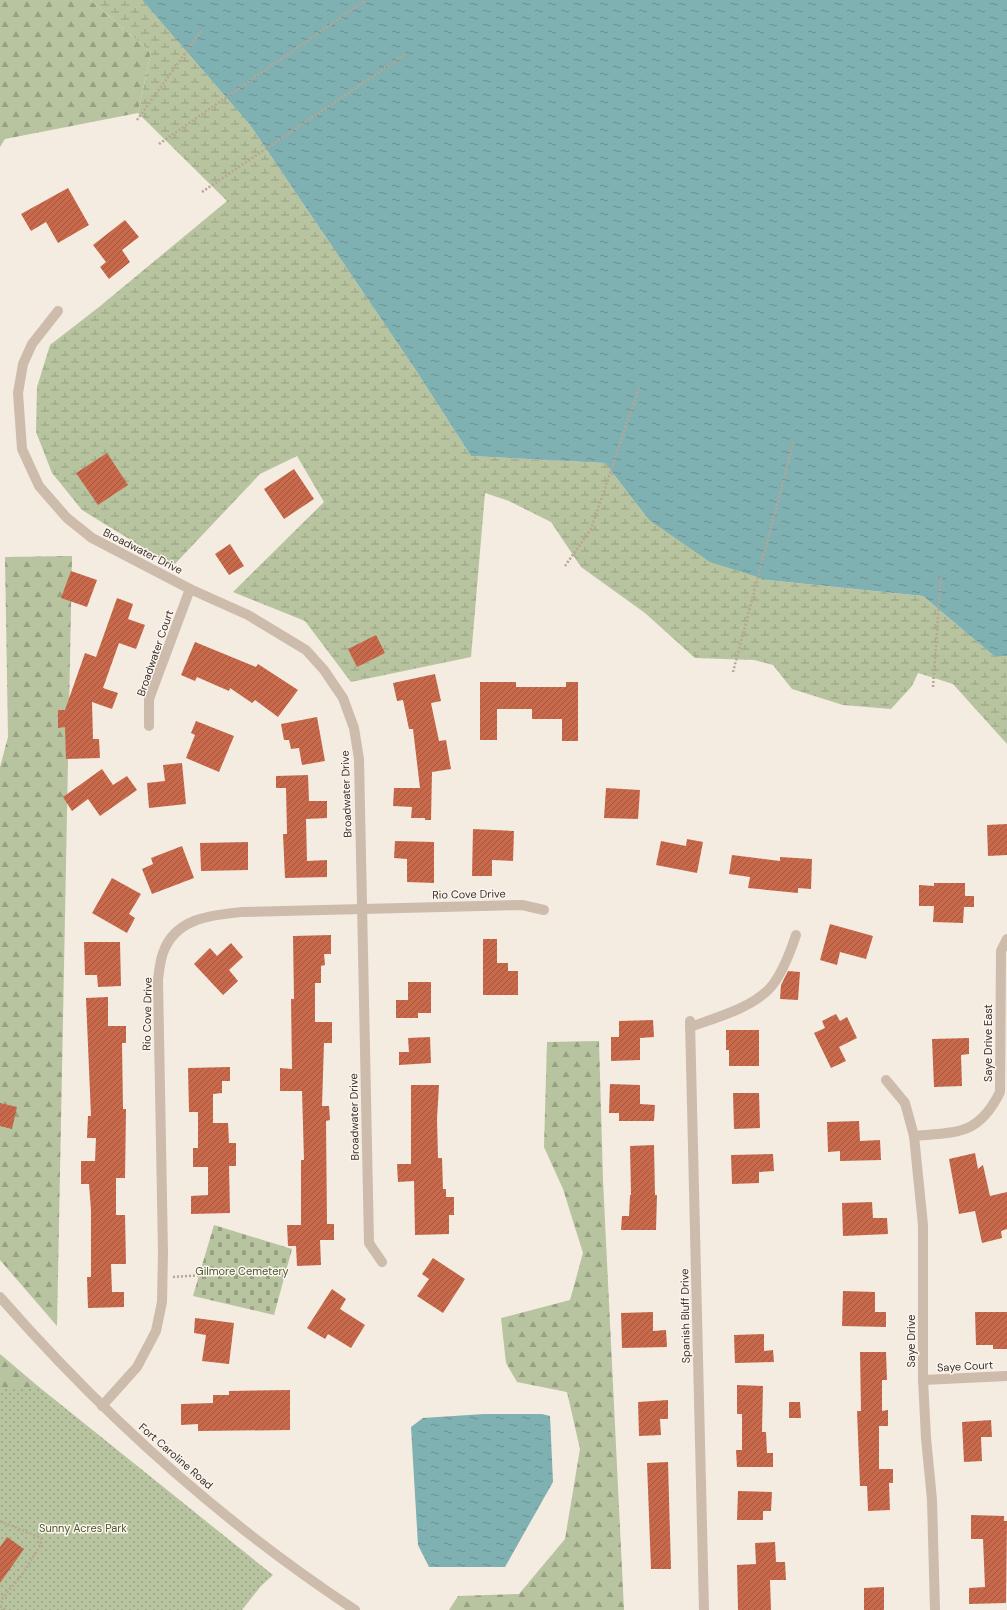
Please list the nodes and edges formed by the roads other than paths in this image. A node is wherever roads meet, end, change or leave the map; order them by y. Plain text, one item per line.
1 (58, 311) dead end
2 (190, 589) junction
3 (149, 726) dead end
4 (361, 909) junction
5 (544, 910) dead end
6 (796, 935) dead end
7 (1007, 939) edge
8 (886, 1080) dead end
9 (914, 1136) junction
10 (382, 1262) dead end
11 (0, 1298) edge
12 (1007, 1376) edge
13 (923, 1380) junction
14 (102, 1406) junction
15 (355, 1610) edge
16 (704, 1610) edge
17 (935, 1610) edge

1 - 2 street, Broadwater Drive
2 - 3 street, Broadwater Court
2 - 4 street, Broadwater Drive
4 - 5 street, Rio Cove Drive
4 - 10 street, Broadwater Drive
4 - 14 street, Rio Cove Drive
6 - 16 street, Spanish Bluff Drive
7 - 9 street, Saye Drive East
8 - 9 street, Saye Drive
9 - 13 street, Saye Drive
11 - 14 street, Fort Caroline Road
12 - 13 street, Saye Court
13 - 17 street, Saye Drive
14 - 15 street, Fort Caroline Road

